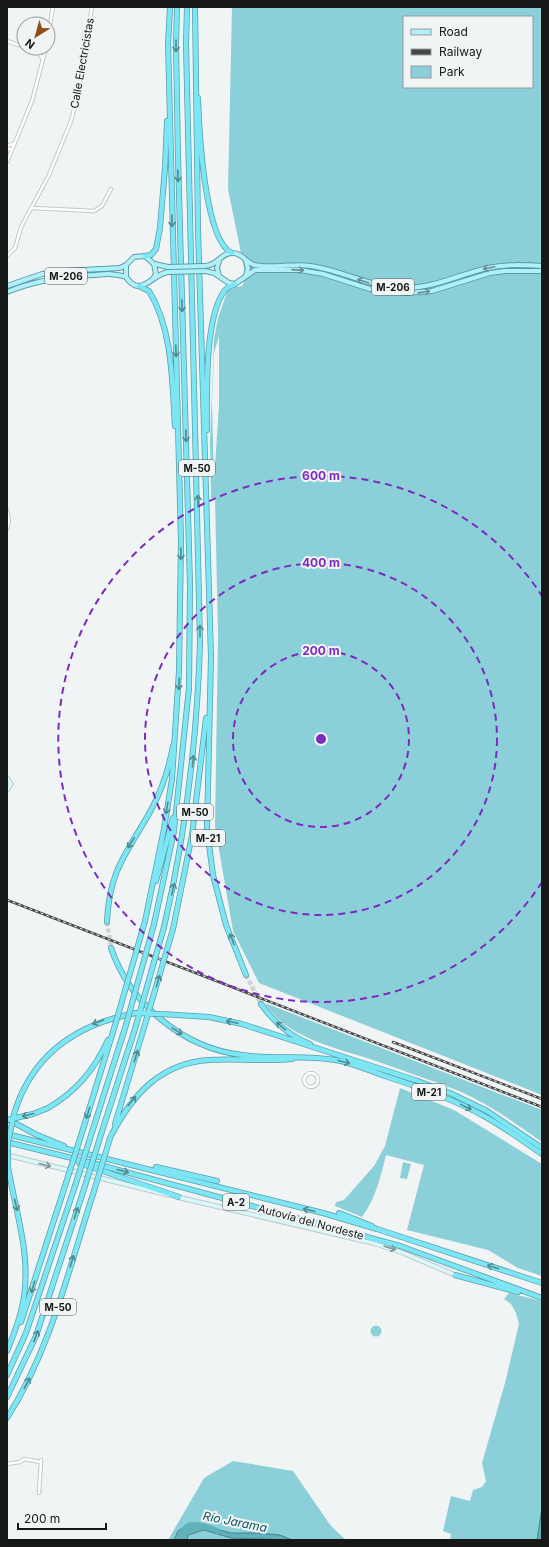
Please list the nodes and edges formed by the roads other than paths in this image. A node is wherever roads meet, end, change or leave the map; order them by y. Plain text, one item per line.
1 (92, 7) edge
2 (170, 7) edge
3 (177, 7) edge
4 (187, 7) edge
5 (195, 7) edge
6 (194, 34) junction
7 (168, 42) junction
8 (41, 56) edge
9 (44, 56) edge
10 (44, 62) junction
11 (15, 143) junction
12 (7, 147) edge
13 (12, 150) junction
14 (7, 152) edge
15 (9, 157) junction
16 (7, 162) edge
17 (111, 189) dead end
18 (33, 208) junction
19 (232, 253) junction
20 (7, 256) edge
21 (145, 256) junction
22 (245, 259) junction
23 (219, 261) junction
24 (154, 264) junction
25 (126, 265) junction
26 (542, 266) edge
27 (205, 269) junction
28 (542, 271) edge
29 (219, 276) junction
30 (246, 276) junction
31 (126, 277) junction
32 (153, 279) junction
33 (235, 284) junction
34 (7, 286) edge
35 (139, 286) junction
36 (7, 292) edge
37 (206, 477) junction
38 (179, 487) junction
39 (7, 510) edge
40 (7, 529) edge
41 (209, 694) junction
42 (176, 728) junction
43 (7, 778) edge
44 (7, 790) edge
45 (176, 811) junction
46 (144, 921) junction
47 (107, 922) tunnel mouth
48 (111, 948) tunnel mouth
49 (246, 975) tunnel mouth
50 (261, 1004) tunnel mouth
51 (115, 1024) junction
52 (336, 1054) junction
53 (305, 1057) junction
54 (318, 1080) joint
55 (7, 1119) edge
56 (7, 1134) edge
57 (111, 1134) junction
58 (7, 1142) edge
59 (542, 1148) edge
60 (45, 1152) junction
61 (80, 1152) junction
62 (7, 1155) edge
63 (542, 1155) edge
64 (138, 1166) junction
65 (217, 1181) dead end
66 (179, 1197) junction
67 (339, 1213) dead end
68 (377, 1229) junction
69 (455, 1275) joint
70 (542, 1283) edge
71 (532, 1294) junction
72 (541, 1297) edge
73 (7, 1352) edge
74 (7, 1375) edge
75 (7, 1397) edge
76 (7, 1417) edge
77 (7, 1464) edge
78 (38, 1493) dead end

1 - 18 street, Calle Electricistas
2 - 7 highway, M-50
3 -> 45 highway, M-50
75 -> 4 highway, M-50, bridge
5 - 6 highway, M-50
6 - 19 highway
6 - 37 highway, M-50
7 - 21 highway
7 -> 38 highway, M-50
8 - 10 street
9 - 10 street
10 - 11 street
11 - 12 street
11 - 13 street
12 - 13 street
13 - 15 street
14 - 15 street
15 - 16 street
17 - 18 street
18 - 20 street, Calle Electricistas
19 - 22 main road, M-206
19 - 23 main road
21 - 24 main road
21 - 25 main road, M-206
26 -> 22 main road, M-206
22 - 30 main road
23 - 27 main road
23 - 29 main road
24 - 27 main road, bridge
24 - 32 main road
25 - 31 main road
25 - 34 main road, M-206
27 - 29 main road
27 - 32 main road, bridge
30 -> 28 main road, M-206
29 - 33 main road
30 - 33 main road, M-206
31 - 35 main road, M-206
31 - 36 main road, M-206
32 - 35 main road
33 - 37 highway
35 - 38 highway
37 - 41 highway, M-50
38 -> 42 highway, M-50
39 - 40 street
49 -> 41 highway, M-21
57 -> 41 highway, M-50, bridge
42 -> 46 highway, M-50
42 -> 47 highway
43 - 44 main road
45 - 46 highway
45 - 74 highway, M-50, bridge
46 - 51 highway, M-50, bridge
48 -> 53 highway, M-21
52 -> 50 highway, M-21
51 -> 55 highway, bridge
51 -> 73 highway, M-50, bridge
52 - 59 highway, M-21
52 -> 73 highway, M-21, bridge
57 -> 53 highway
53 -> 63 highway, M-21
54 - 54 street
55 - 61 highway
56 - 61 highway, Autovía del Nordeste / A-2
76 -> 57 highway, M-50, bridge
58 - 60 highway, Autovía del Nordeste / A-2
60 - 66 highway
60 -> 71 highway, Autovía del Nordeste / A-2
61 - 64 highway, Autovía del Nordeste / A-2
62 -> 66 main road
64 - 65 highway
68 -> 64 highway, Autovía del Nordeste / A-2
66 -> 69 main road
67 - 68 highway
70 -> 68 highway, Autovía del Nordeste / A-2
69 - 71 highway
71 - 72 highway, Autovía del Nordeste / A-2
77 - 78 street

